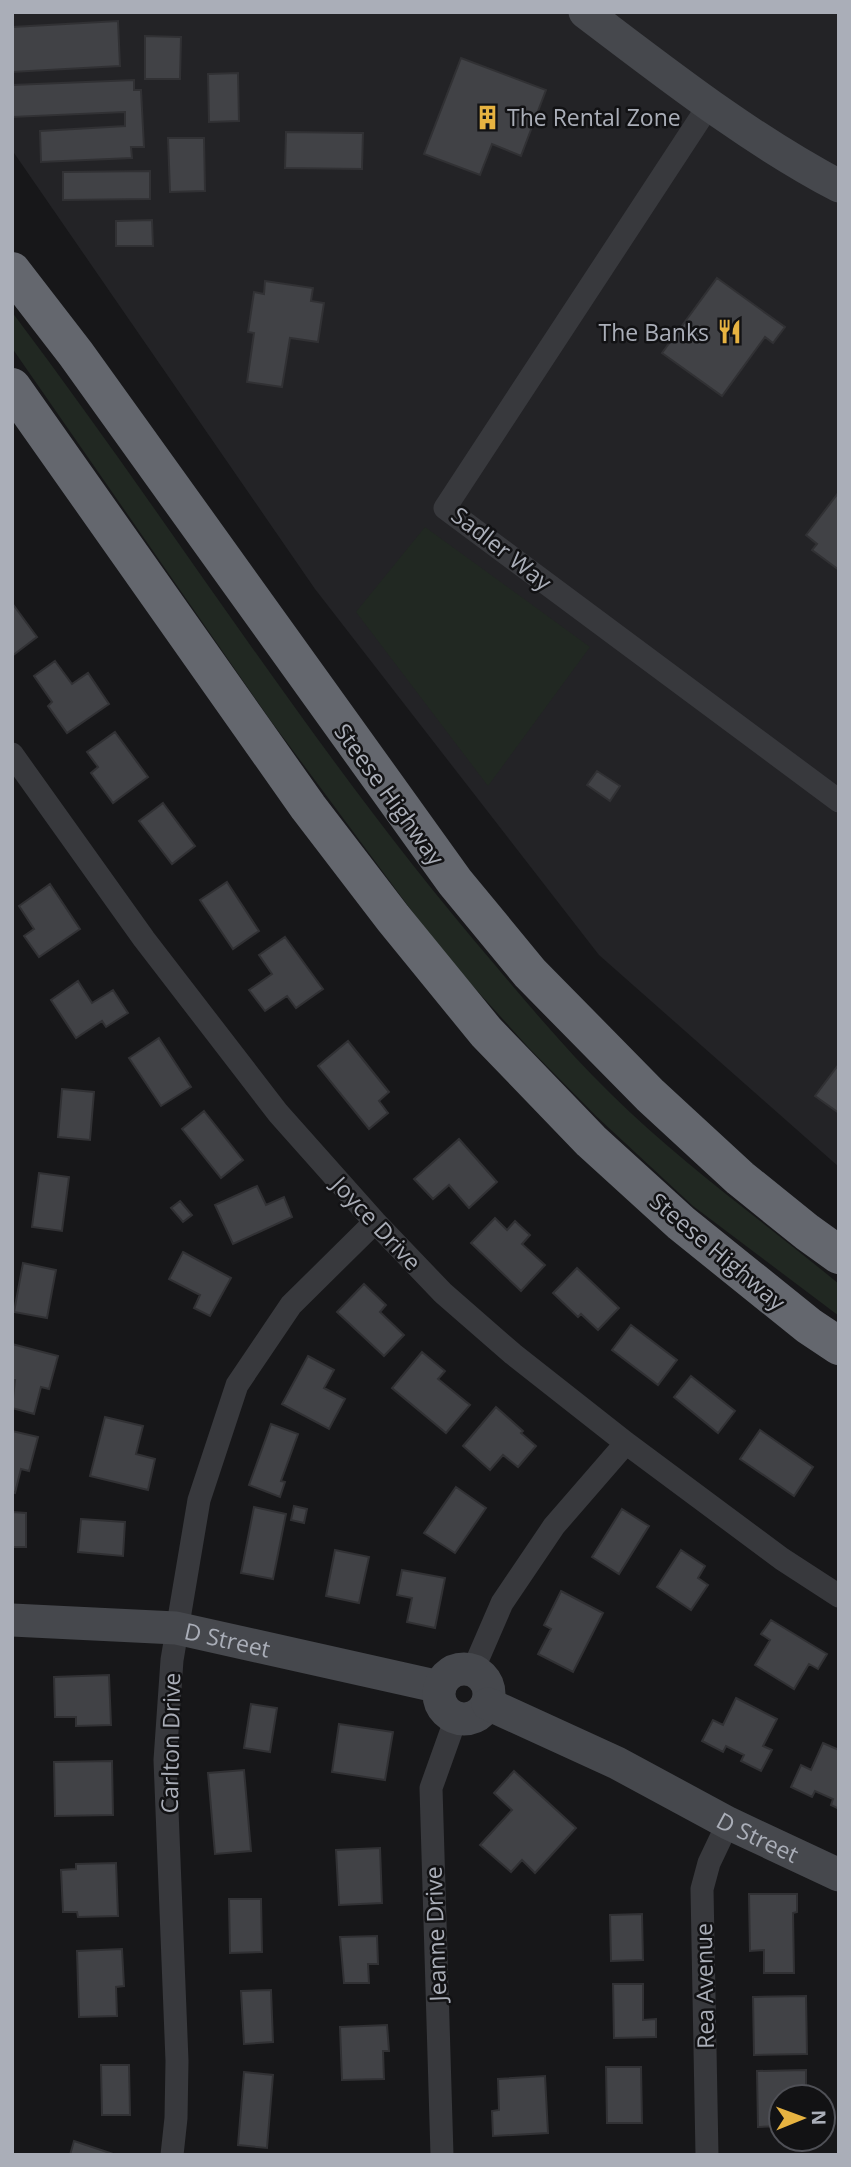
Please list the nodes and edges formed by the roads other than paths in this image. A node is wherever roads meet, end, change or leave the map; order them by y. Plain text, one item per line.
1 (585, 12) edge
2 (709, 105) junction
3 (839, 186) edge
4 (12, 271) edge
5 (12, 387) edge
6 (15, 765) edge
7 (839, 801) edge
8 (374, 1222) junction
9 (839, 1255) edge
10 (839, 1346) edge
11 (626, 1443) junction
12 (839, 1596) edge
13 (12, 1620) edge
14 (176, 1628) junction
15 (473, 1670) junction
16 (440, 1687) junction
17 (488, 1704) junction
18 (456, 1718) junction
19 (728, 1823) junction
20 (839, 1875) edge
21 (172, 2155) edge
22 (442, 2155) edge
23 (707, 2155) edge

1 - 2 street
2 - 3 street
2 - 7 street, Sadler Way
4 - 9 highway, Steese Highway
5 - 10 highway, Steese Highway
6 - 8 street, Joyce Drive
8 - 11 street, Joyce Drive
8 - 14 street, Carlton Drive
11 - 12 street, Joyce Drive
11 - 15 street
13 - 14 street, D Street
14 - 16 street, D Street
14 - 21 street, Carlton Drive
15 - 16 street
15 - 17 street
16 - 18 street
17 - 18 street
17 - 19 street, D Street
18 - 22 street, Jeanne Drive
19 - 20 street, D Street
19 - 23 street, Rea Avenue

